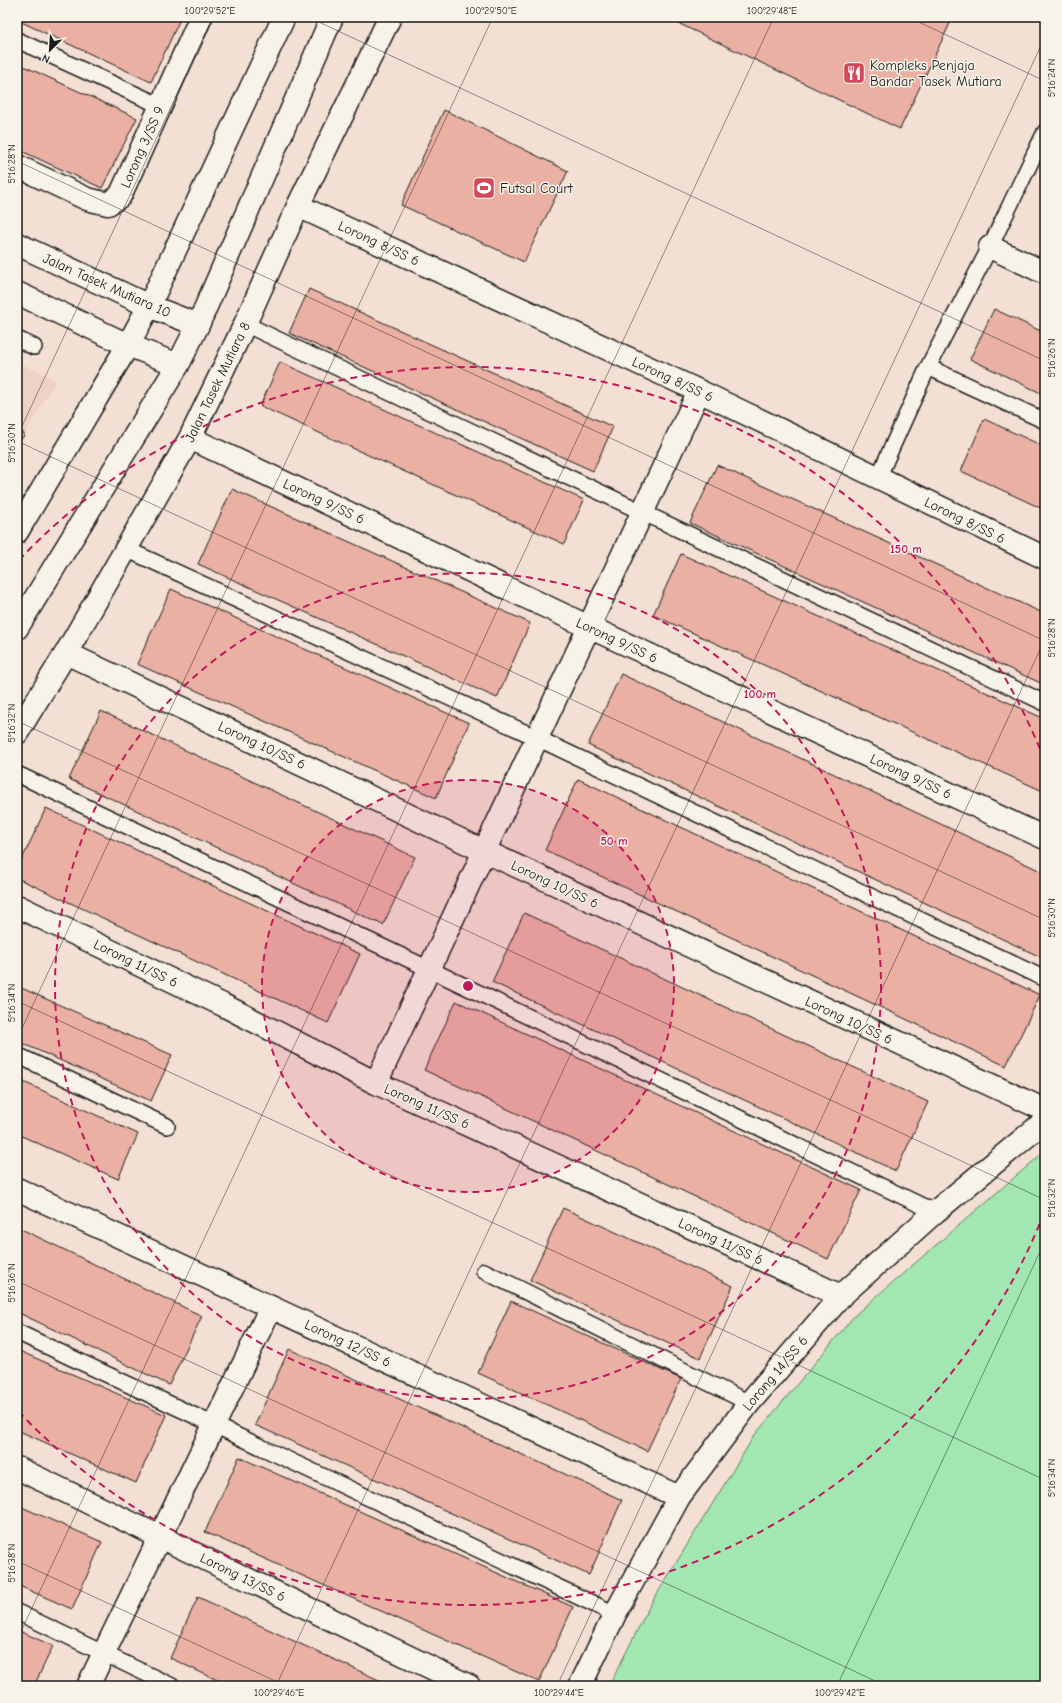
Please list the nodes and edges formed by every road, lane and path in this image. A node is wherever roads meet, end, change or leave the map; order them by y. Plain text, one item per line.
1 (201, 17) edge
2 (284, 17) edge
3 (332, 17) edge
4 (390, 17) edge
5 (17, 40) edge
6 (161, 106) junction
7 (1044, 137) edge
8 (17, 166) edge
9 (298, 206) junction
10 (17, 244) edge
11 (990, 247) junction
12 (1045, 273) edge
13 (17, 293) edge
14 (149, 306) junction
15 (198, 324) junction
16 (245, 324) junction
17 (17, 339) edge
18 (128, 345) junction
19 (34, 347) dead end
20 (178, 365) junction
21 (928, 367) junction
22 (699, 391) junction
23 (1045, 421) edge
24 (190, 438) junction
25 (878, 478) junction
26 (643, 511) junction
27 (17, 532) edge
28 (126, 549) junction
29 (1045, 558) edge
30 (589, 627) junction
31 (17, 628) edge
32 (66, 652) junction
33 (1045, 703) edge
34 (17, 733) edge
35 (537, 738) junction
36 (17, 774) edge
37 (1045, 838) edge
38 (484, 851) junction
39 (17, 906) edge
40 (429, 969) junction
41 (1045, 979) edge
42 (17, 1055) edge
43 (376, 1083) junction
44 (1045, 1110) edge
45 (1045, 1121) edge
46 (167, 1126) dead end
47 (17, 1189) edge
48 (935, 1212) junction
49 (484, 1271) dead end
50 (841, 1296) junction
51 (271, 1307) junction
52 (17, 1332) edge
53 (749, 1403) junction
54 (214, 1425) junction
55 (17, 1468) edge
56 (679, 1497) junction
57 (160, 1537) junction
58 (17, 1612) edge
59 (615, 1614) junction
60 (104, 1654) junction
61 (88, 1686) edge
62 (172, 1686) edge
63 (469, 1686) edge
64 (580, 1686) edge

1 - 6 street, Lorong 3/SS 9
2 - 14 street
3 - 15 street
4 - 9 street, Jalan Tasek Mutiara 8
5 - 6 lane
6 - 8 street, Lorong 3/SS 9
7 - 11 lane
9 - 16 street, Jalan Tasek Mutiara 8
9 - 22 street, Lorong 8/SS 6
10 - 14 street, Jalan Tasek Mutiara 10
11 - 12 street
11 - 21 lane
13 - 18 street
14 - 15 street, Jalan Tasek Mutiara 10
14 - 18 street
15 - 20 street
16 - 24 street, Jalan Tasek Mutiara 8
16 - 26 lane
17 - 19 lane
18 - 20 street
18 - 27 street
20 - 31 street
21 - 23 lane
21 - 25 lane
22 - 25 street, Lorong 8/SS 6
22 - 26 street
24 - 28 street, Jalan Tasek Mutiara 8
24 - 30 street, Lorong 9/SS 6
25 - 29 street, Lorong 8/SS 6
26 - 30 street
26 - 33 lane
28 - 32 street, Jalan Tasek Mutiara 8
28 - 35 lane
30 - 35 street
30 - 37 street, Lorong 9/SS 6
32 - 34 street, Jalan Tasek Mutiara 8
32 - 38 street, Lorong 10/SS 6
35 - 38 street
35 - 41 lane
36 - 40 lane
38 - 40 street
38 - 44 street, Lorong 10/SS 6
39 - 43 street, Lorong 11/SS 6
40 - 43 street
40 - 48 lane
42 - 46 lane
43 - 50 street, Lorong 11/SS 6
45 - 48 street, Lorong 14/SS 6
47 - 51 street, Lorong 12/SS 6
48 - 50 street, Lorong 14/SS 6
49 - 53 lane
50 - 53 street, Lorong 14/SS 6
51 - 54 street
51 - 56 street, Lorong 12/SS 6
52 - 54 lane
53 - 56 street, Lorong 14/SS 6
54 - 57 street
54 - 59 lane
55 - 57 street, Lorong 13/SS 6
56 - 59 street, Lorong 14/SS 6
57 - 60 street
57 - 63 street, Lorong 13/SS 6
58 - 60 lane
59 - 64 street, Lorong 14/SS 6
60 - 61 street
60 - 62 lane

